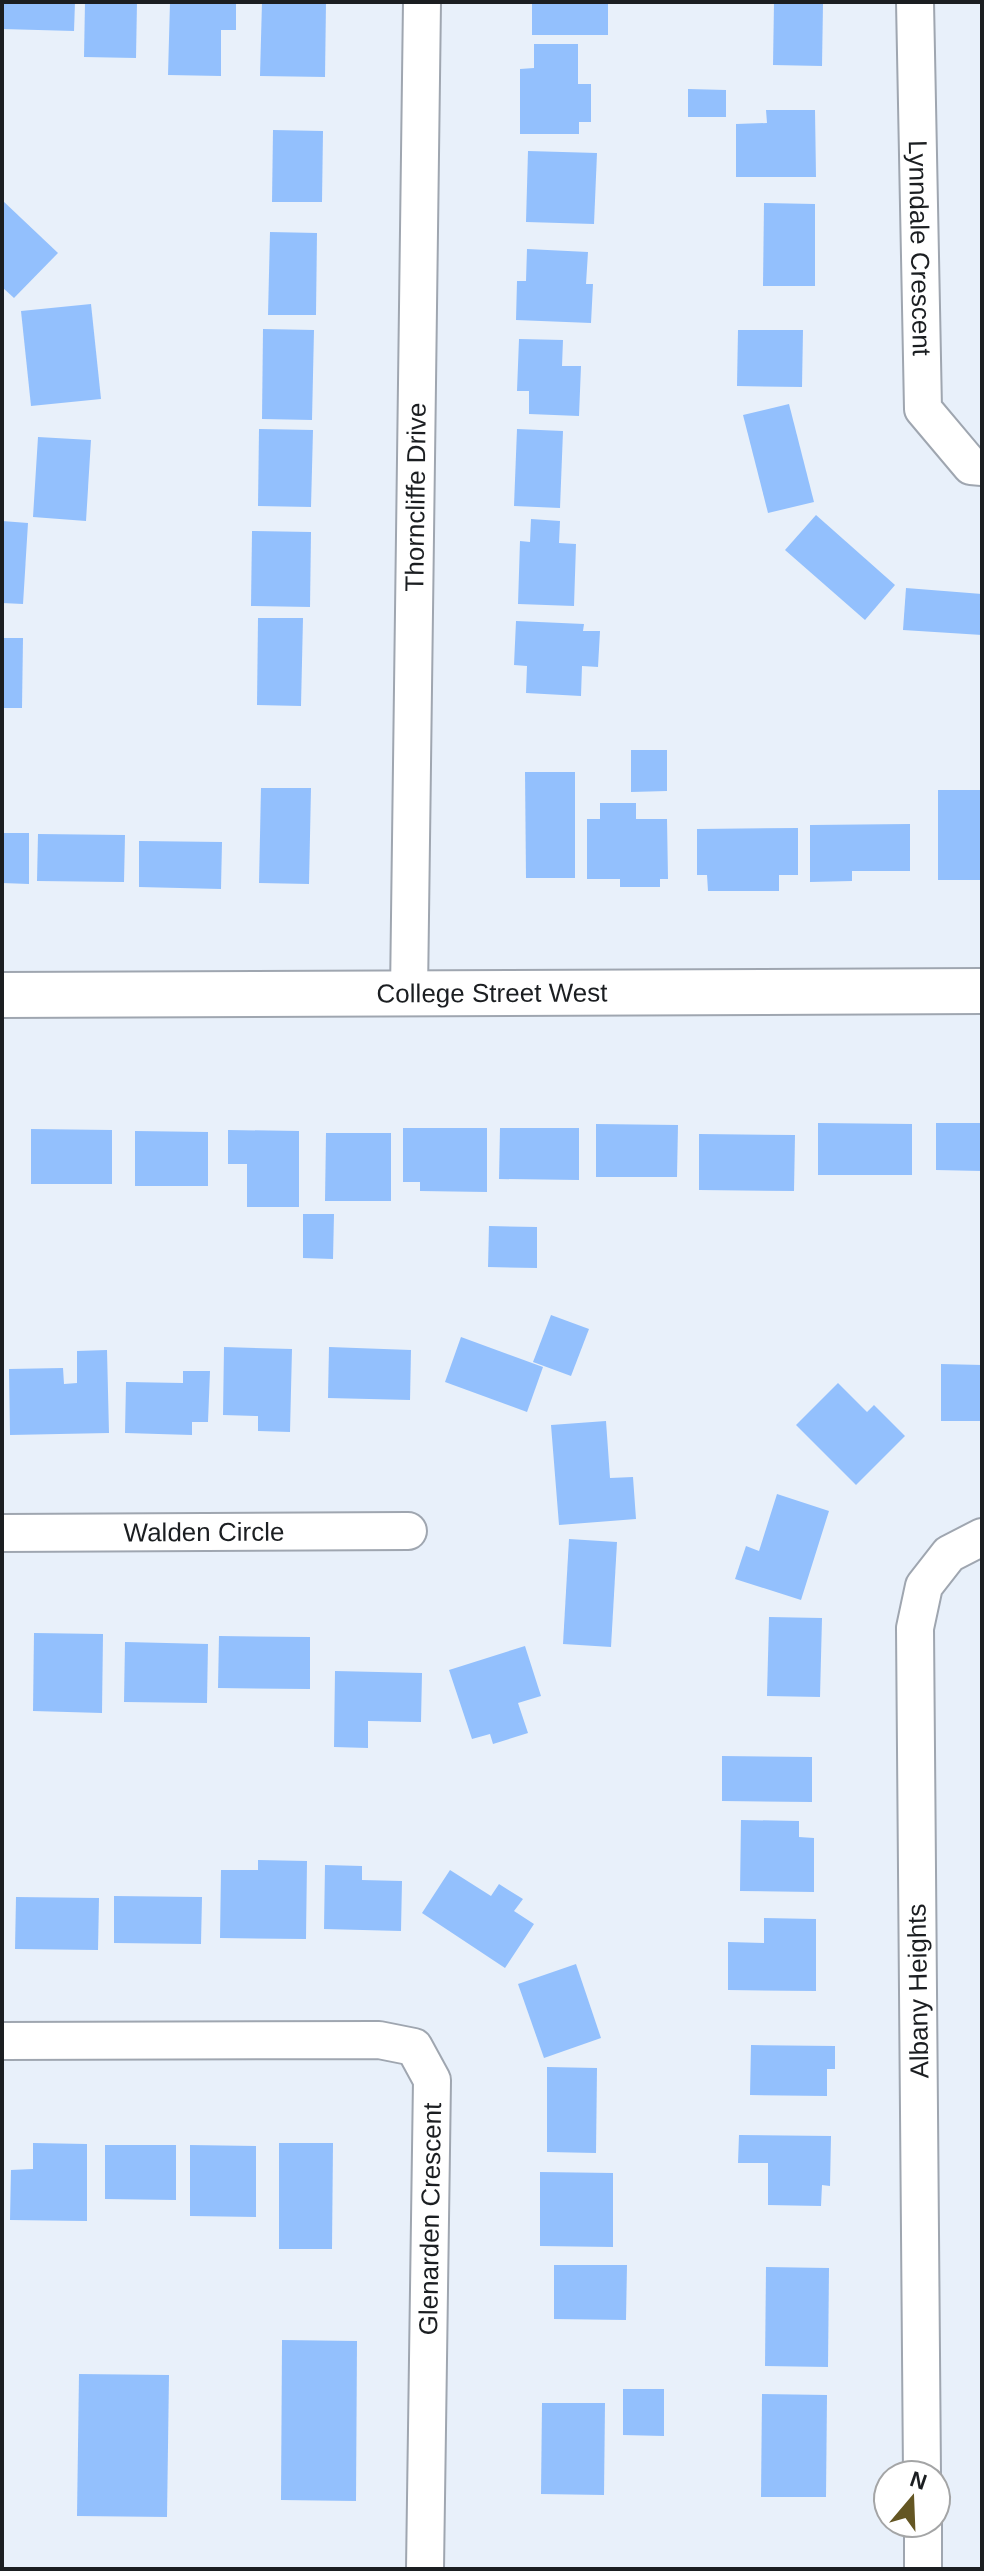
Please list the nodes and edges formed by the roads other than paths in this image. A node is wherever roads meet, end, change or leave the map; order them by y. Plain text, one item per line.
1 (422, 2) edge
2 (915, 2) edge
3 (982, 467) edge
4 (982, 991) edge
5 (409, 993) junction
6 (2, 995) edge
7 (408, 1531) dead end
8 (2, 1533) edge
9 (982, 1537) edge
10 (2, 2041) edge
11 (922, 2459) edge
12 (923, 2539) edge
13 (425, 2569) edge
14 (923, 2569) edge

1 - 5 street, Thorncliffe Drive
2 - 3 street, Lynndale Crescent
4 - 5 street, College Street West
5 - 6 street, College Street West
7 - 8 street, Walden Circle
9 - 11 street, Albany Heights
10 - 13 street, Glenarden Crescent
12 - 14 street

